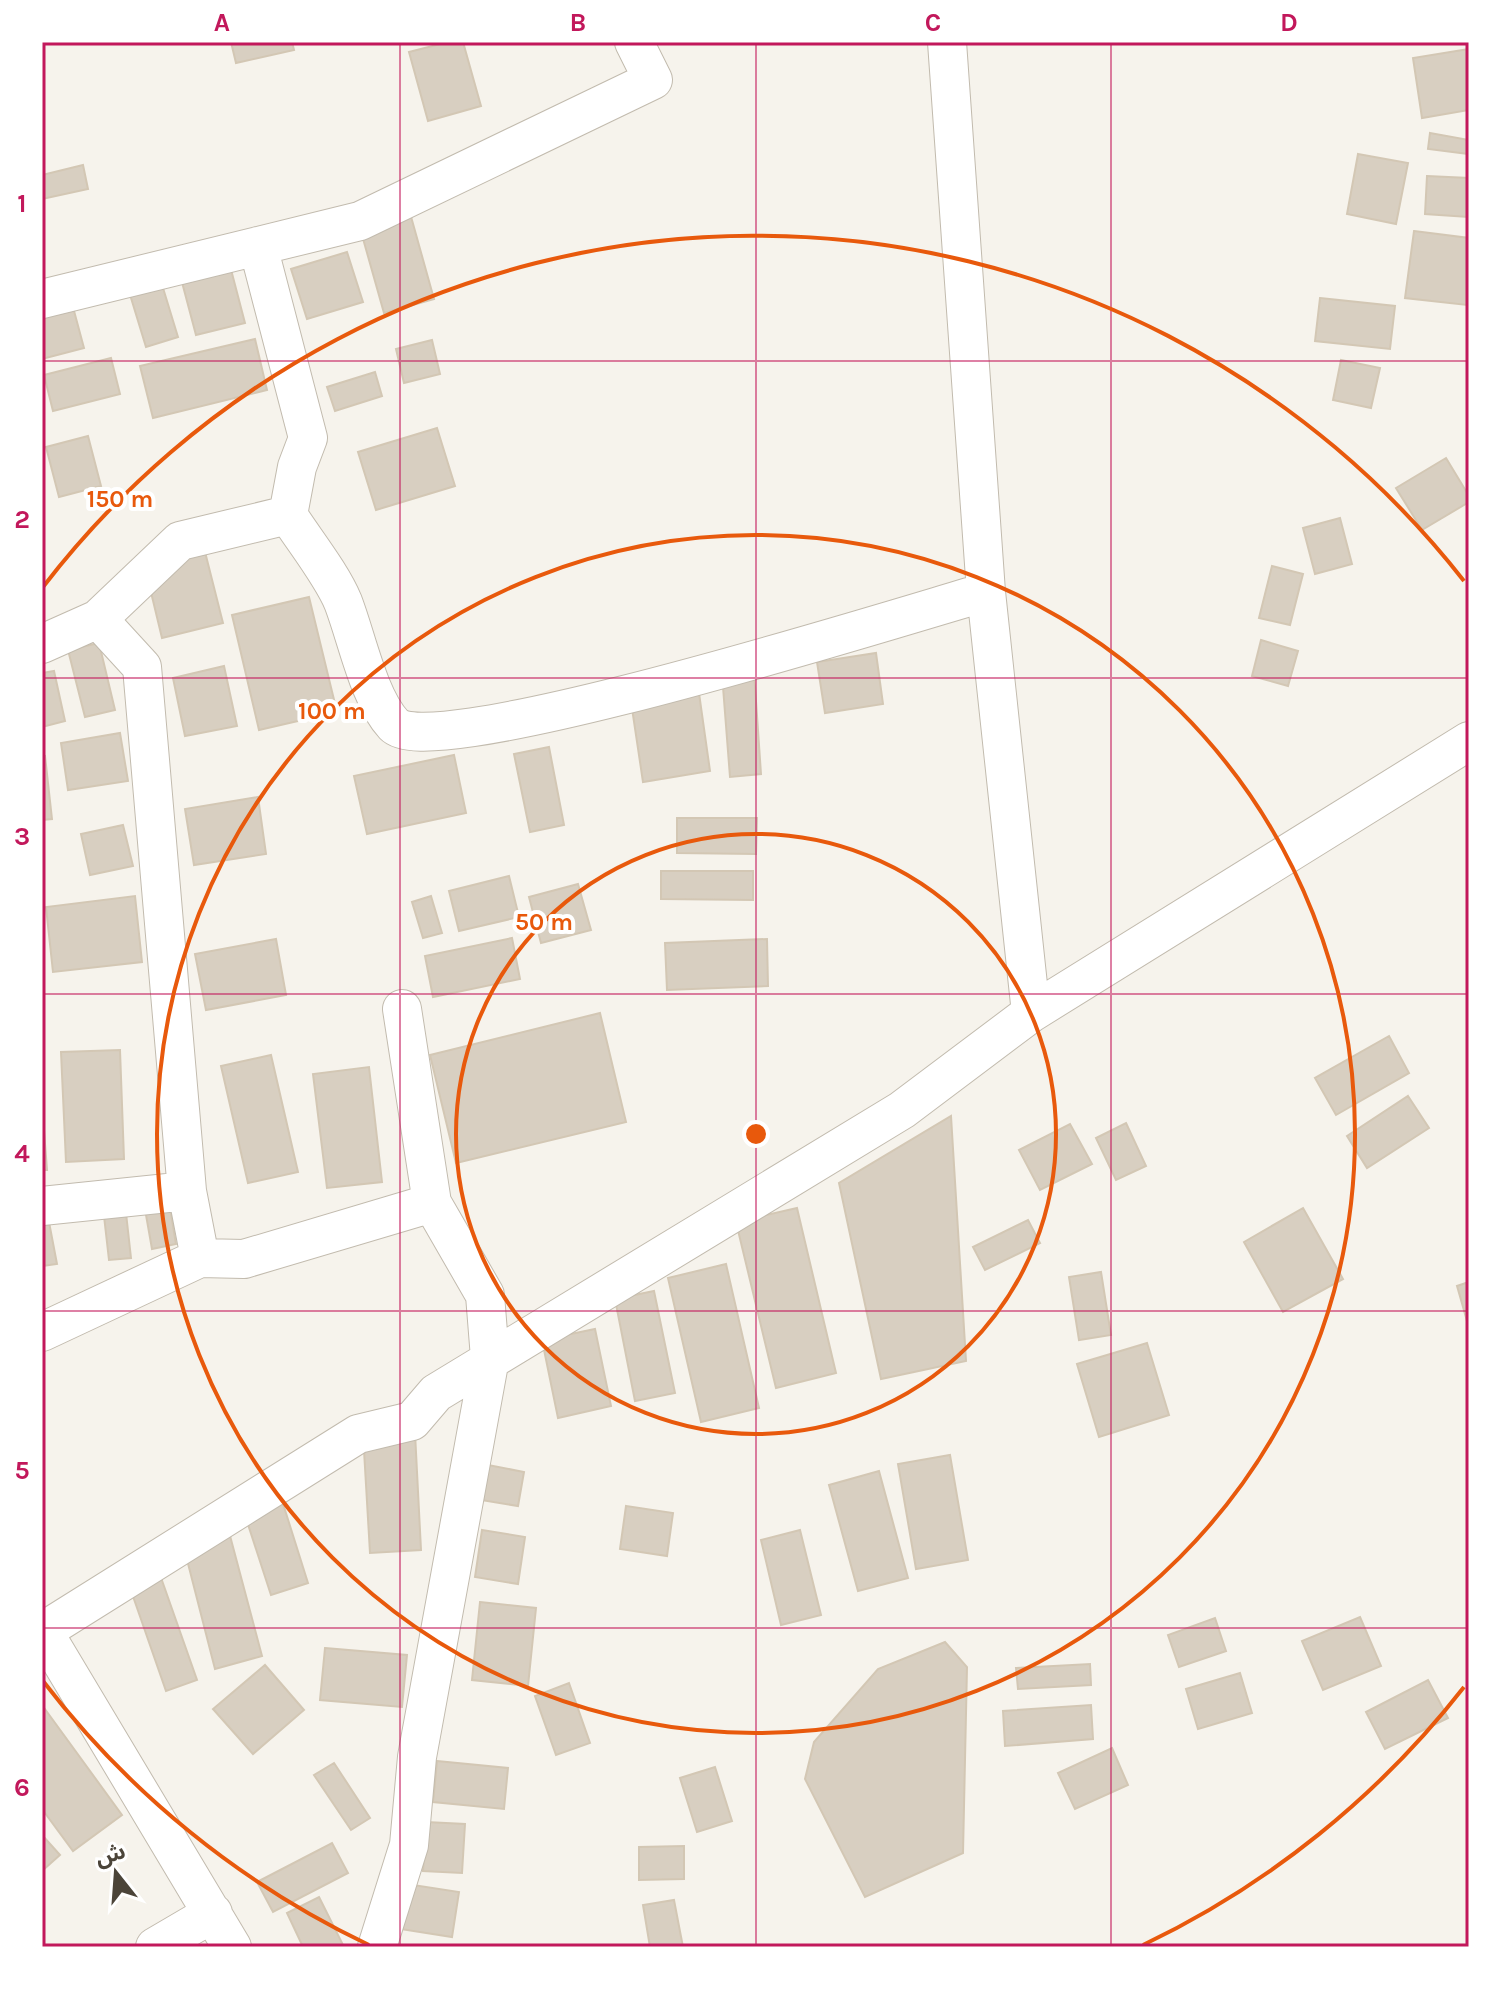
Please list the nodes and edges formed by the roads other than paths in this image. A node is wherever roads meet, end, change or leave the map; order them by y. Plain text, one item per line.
1 (634, 42) edge
2 (947, 42) edge
3 (258, 246) junction
4 (42, 299) edge
5 (288, 515) junction
6 (986, 592) junction
7 (98, 619) junction
8 (42, 644) edge
9 (1469, 741) edge
10 (402, 1009) dead end
11 (1031, 1013) junction
12 (187, 1191) junction
13 (432, 1203) junction
14 (42, 1206) edge
15 (200, 1258) junction
16 (42, 1332) edge
17 (490, 1358) junction
18 (42, 1632) edge
19 (213, 1913) junction
20 (155, 1947) edge
21 (232, 1947) edge
22 (377, 1947) edge

1 - 3 street
2 - 6 street
3 - 4 street
3 - 5 street
5 - 6 street
5 - 7 street
6 - 11 street
7 - 8 street
7 - 12 street
9 - 11 street
10 - 13 street
11 - 17 street
12 - 14 street
12 - 15 street
13 - 15 street
13 - 17 street
15 - 16 street
17 - 18 street
17 - 22 street
18 - 19 street
19 - 20 street
19 - 21 street

